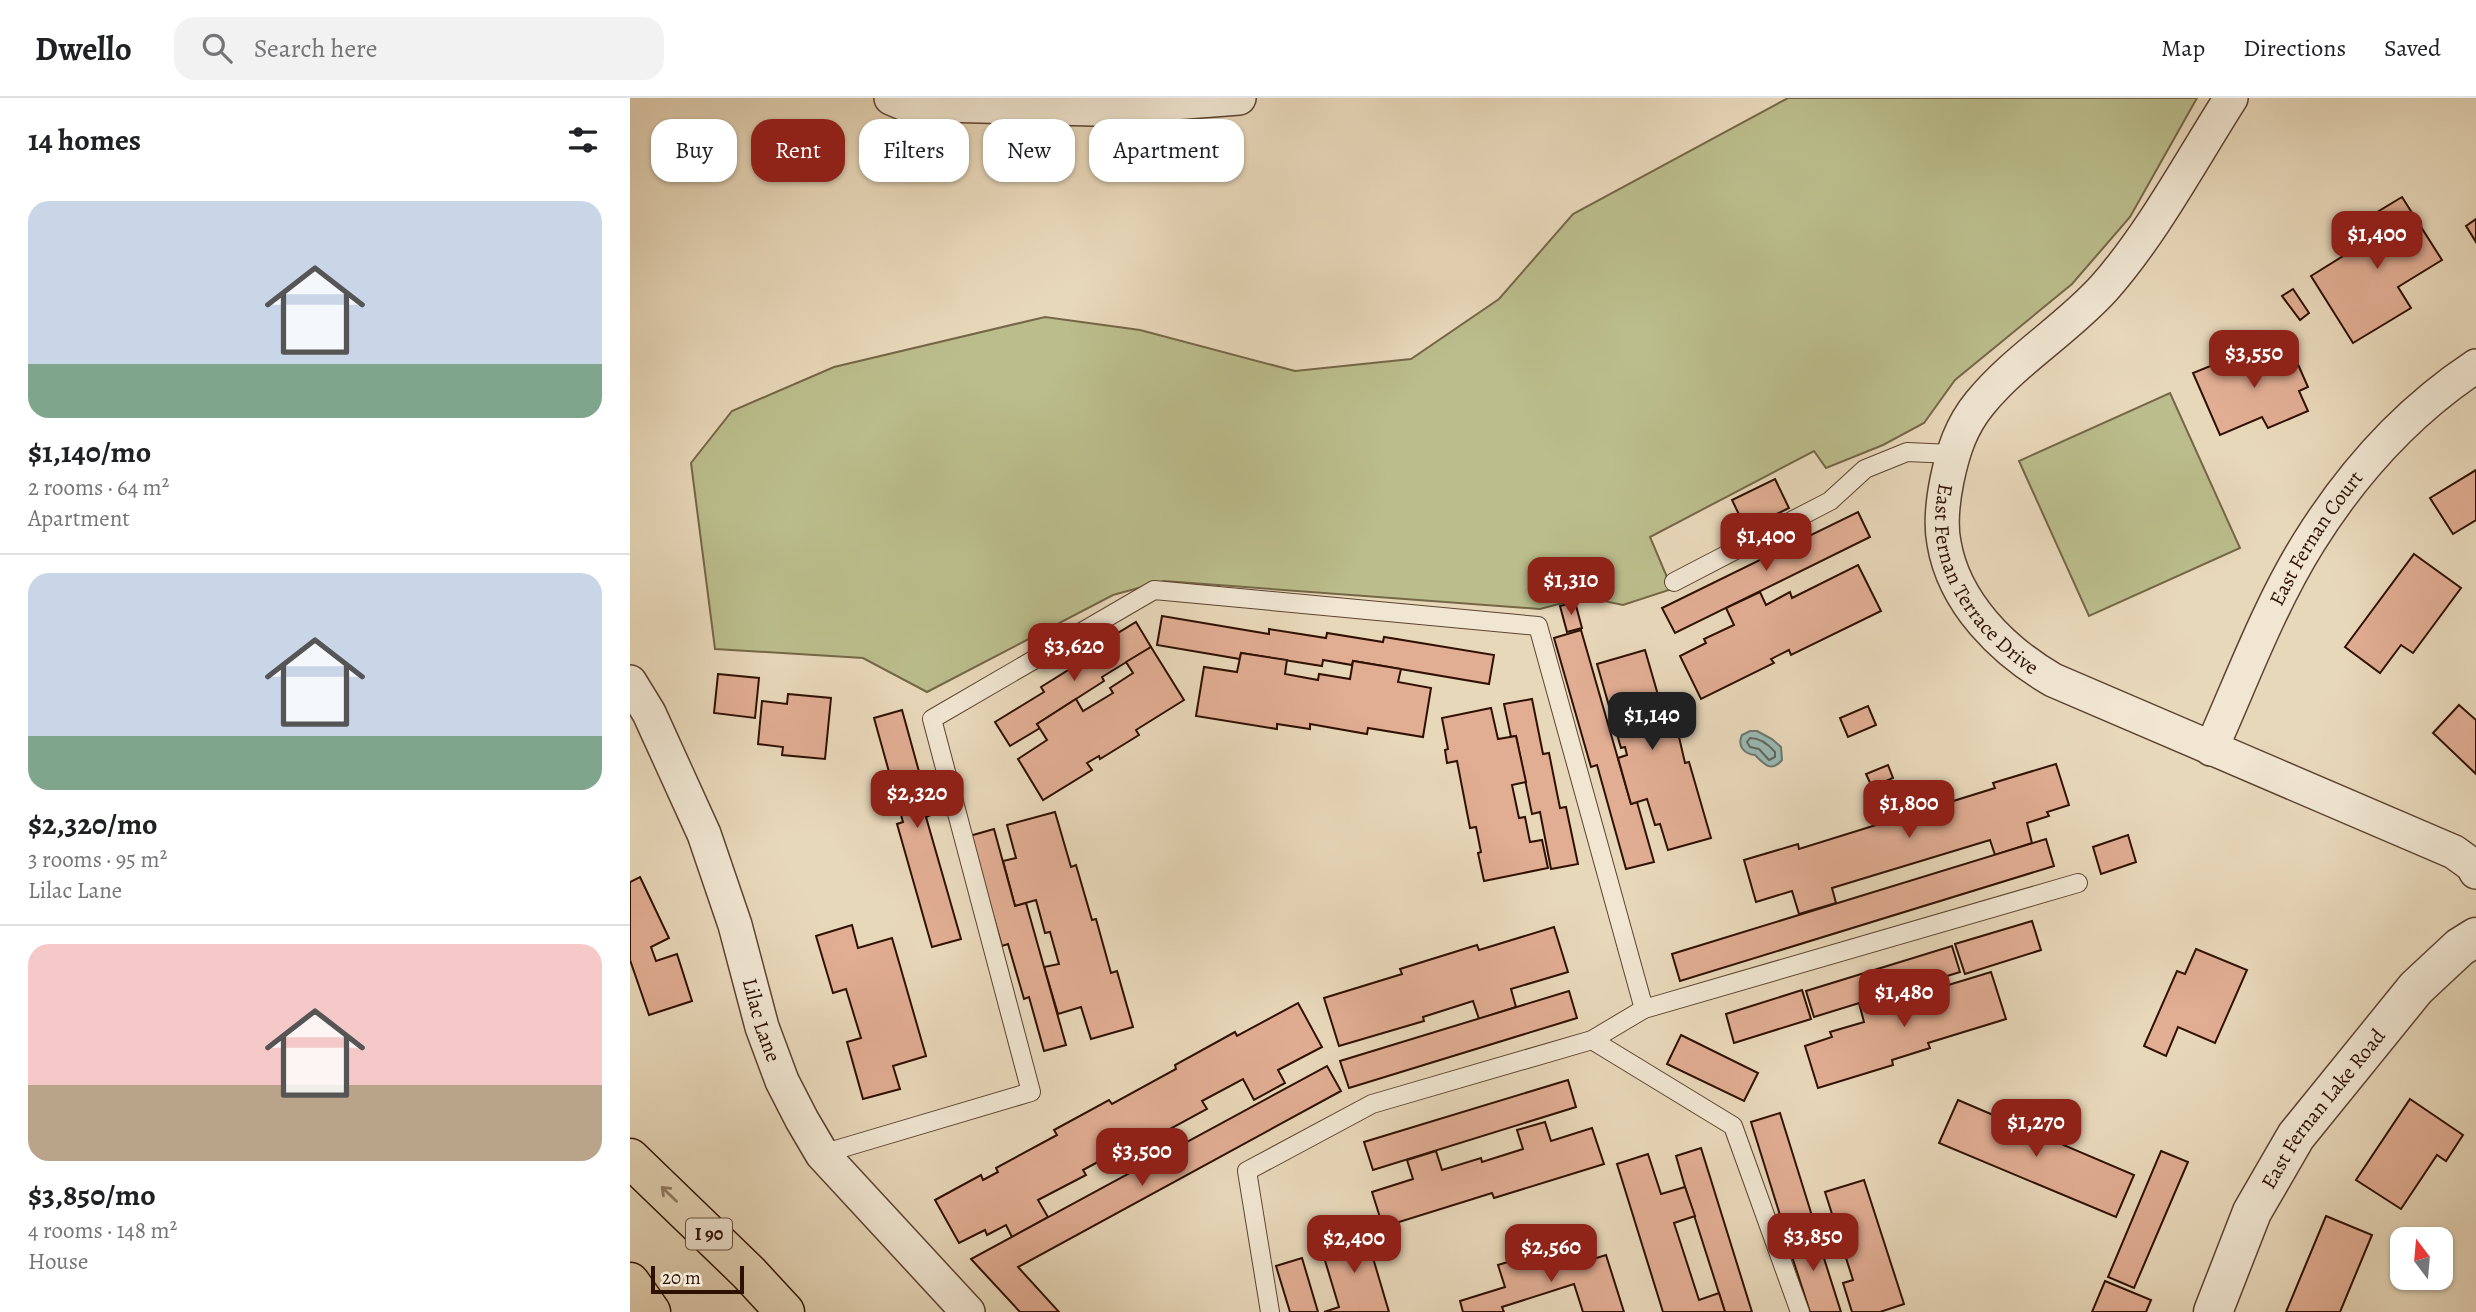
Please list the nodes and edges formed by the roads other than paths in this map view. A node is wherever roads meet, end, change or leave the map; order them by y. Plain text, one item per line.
1 (891, 98) edge
2 (1239, 98) edge
3 (2231, 98) edge
4 (2476, 366) edge
5 (1952, 454) junction
6 (1674, 582) dead end
7 (630, 682) edge
8 (2211, 749) junction
9 (2476, 872) edge
10 (2078, 883) dead end
11 (2476, 937) edge
12 (1644, 1009) junction
13 (1592, 1040) junction
14 (822, 1154) junction
15 (630, 1158) edge
16 (630, 1282) edge
17 (651, 1312) edge
18 (785, 1312) edge
19 (968, 1312) edge
20 (1270, 1312) edge
21 (1800, 1312) edge
22 (2213, 1312) edge

1 - 2 street
3 - 5 street, East Fernan Terrace Drive
4 - 8 street, East Fernan Court
5 - 6 lane
5 - 8 street, East Fernan Terrace Drive
7 - 14 street, Lilac Lane
8 - 9 street, East Fernan Terrace Drive
10 - 12 lane
11 - 22 street, East Fernan Lake Road
12 - 13 lane
12 - 14 lane
13 - 20 lane
13 - 21 lane
14 - 19 street, Lilac Lane
18 -> 15 highway, I 90
16 - 17 highway

